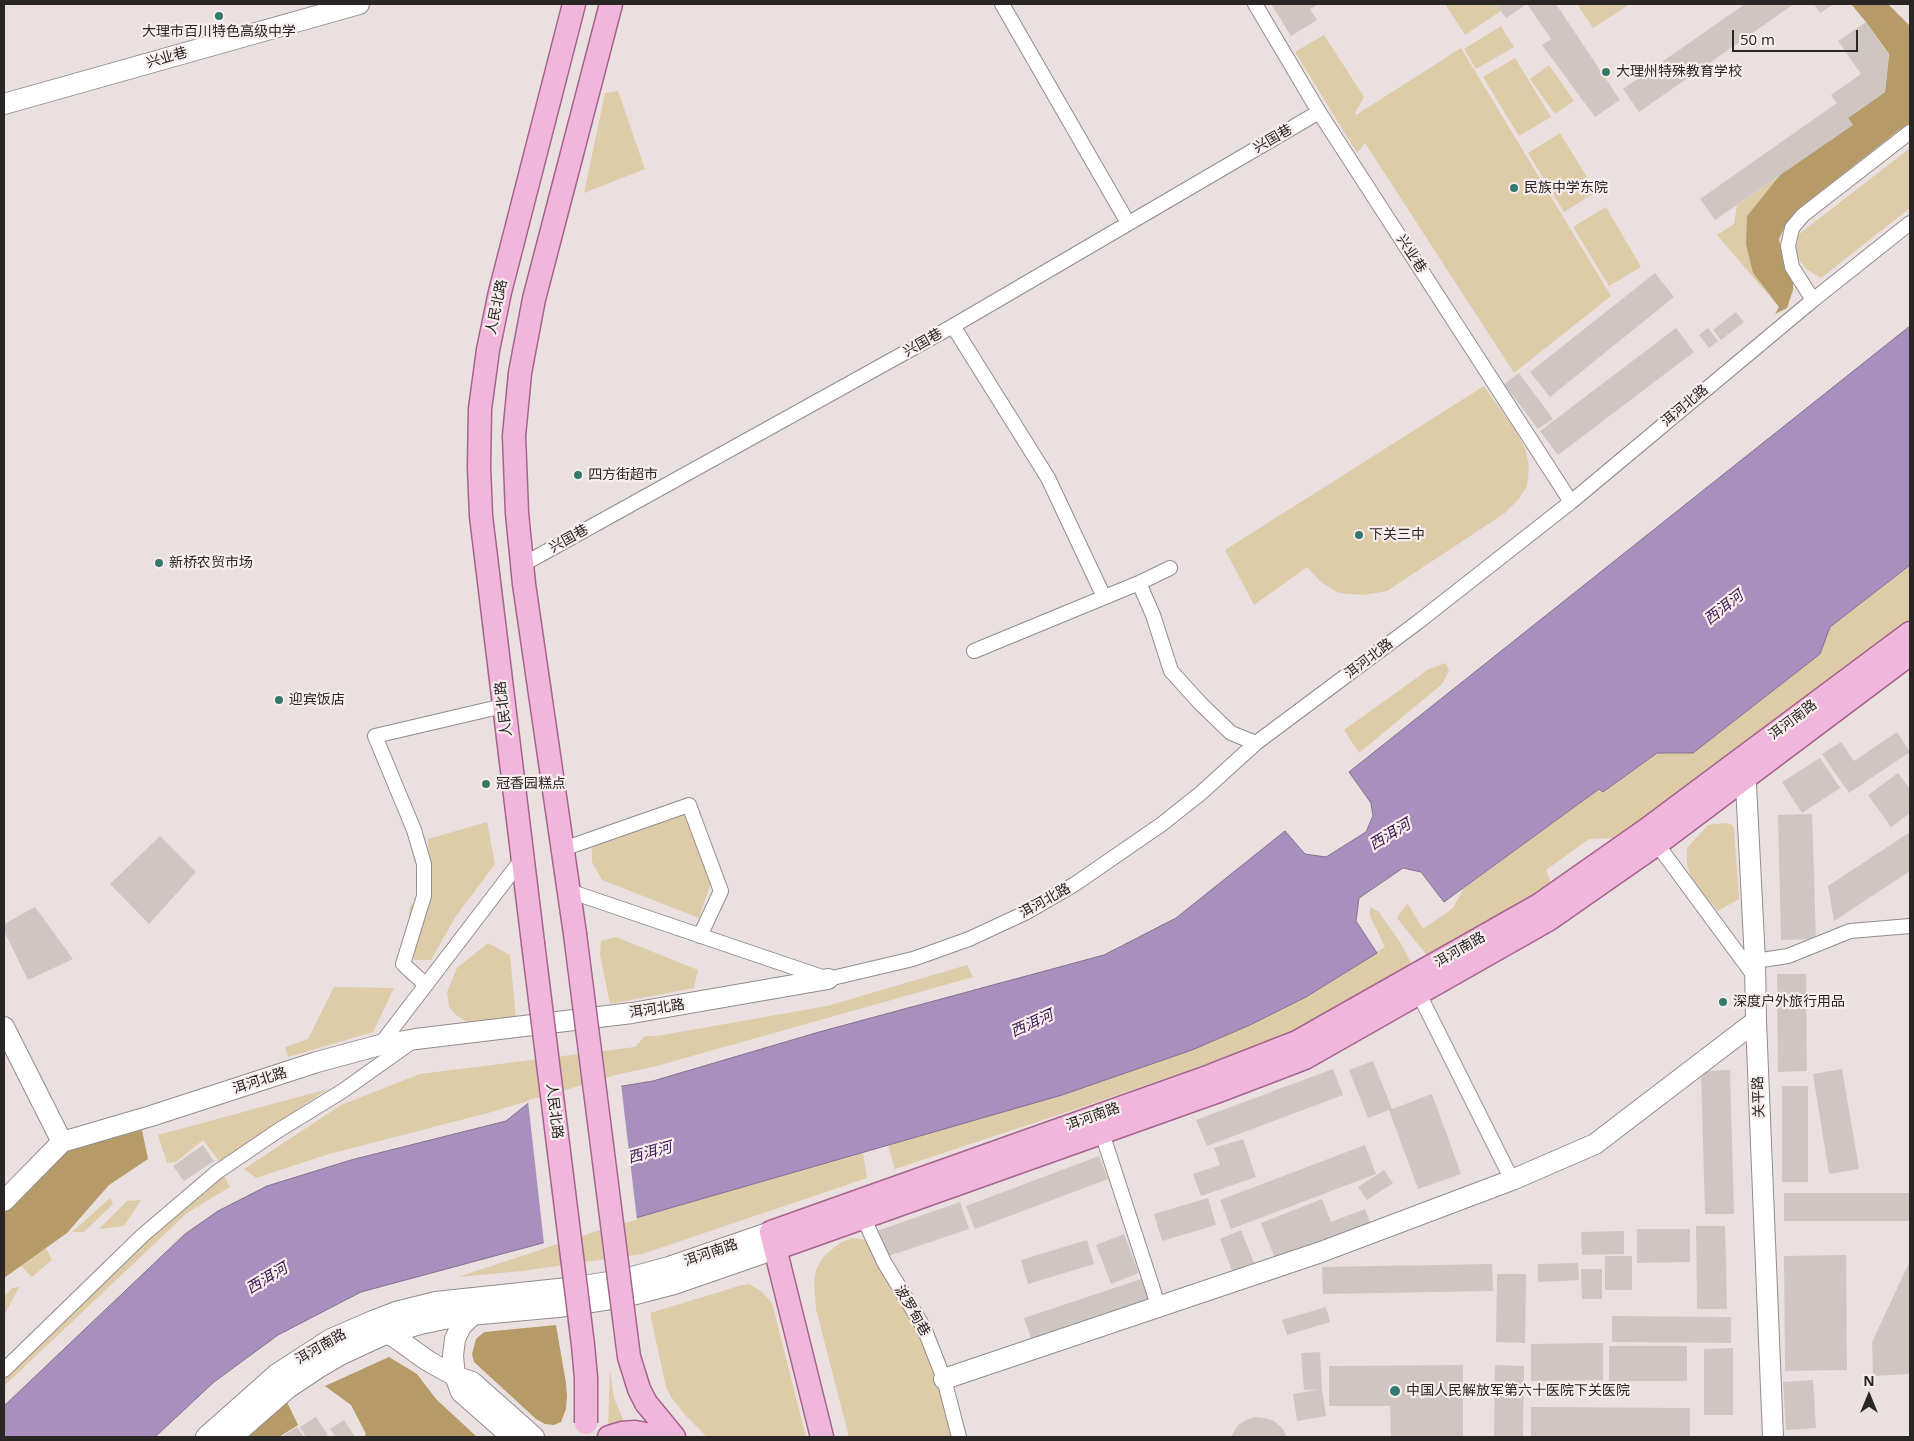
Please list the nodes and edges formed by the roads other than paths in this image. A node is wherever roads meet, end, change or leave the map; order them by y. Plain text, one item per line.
1 (359, 4) edge
2 (574, 4) edge
3 (610, 4) edge
4 (1002, 4) edge
5 (1255, 4) edge
6 (4, 104) edge
7 (1319, 112) junction
8 (1910, 132) edge
9 (1128, 223) junction
10 (1910, 223) edge
11 (1812, 300) junction
12 (953, 326) junction
13 (1571, 502) junction
14 (522, 565) junction
15 (1170, 568) dead end
16 (1138, 583) junction
17 (1104, 597) junction
18 (1910, 632) edge
19 (974, 651) dead end
20 (1910, 654) edge
21 (504, 706) junction
22 (1256, 743) junction
23 (1745, 767) junction
24 (1657, 844) junction
25 (563, 850) junction
26 (522, 859) junction
27 (569, 891) junction
28 (1910, 926) edge
29 (700, 936) junction
30 (1755, 969) junction
31 (828, 979) junction
32 (426, 985) junction
33 (1419, 994) junction
34 (1756, 1021) junction
35 (4, 1027) edge
36 (416, 1039) junction
37 (380, 1045) junction
38 (1102, 1132) junction
39 (62, 1142) junction
40 (1512, 1180) junction
41 (4, 1201) edge
42 (863, 1217) junction
43 (780, 1238) junction
44 (495, 1295) junction
45 (1159, 1308) junction
46 (473, 1314) junction
47 (372, 1321) junction
48 (390, 1333) junction
49 (4, 1370) edge
50 (455, 1376) junction
51 (944, 1379) junction
52 (586, 1430) edge
53 (206, 1437) edge
54 (232, 1437) edge
55 (512, 1437) edge
56 (534, 1437) edge
57 (609, 1437) edge
58 (662, 1437) edge
59 (674, 1437) edge
60 (822, 1437) edge
61 (838, 1437) edge
62 (959, 1437) edge
63 (1773, 1437) edge

1 - 6 street, 兴业巷
2 - 21 main road, 人民北路
3 - 14 main road
4 - 9 street
5 - 7 street, 兴业巷
7 - 9 street, 兴国巷
7 - 13 street, 兴业巷
8 - 11 street
9 - 12 street, 兴国巷
10 - 11 street, 洱河北路
11 - 13 street, 洱河北路
12 - 14 street, 兴国巷
12 - 17 street
13 - 22 street, 洱河北路
14 - 25 main road
15 - 16 street
16 - 17 street
16 - 22 street
17 - 19 street
18 - 23 main road, 洱河南路
20 - 23 main road, 洱河南路
21 - 26 main road, 人民北路
21 - 32 street
22 - 31 street, 洱河北路
23 - 24 main road, 洱河南路
23 - 30 street, 关平路
23 - 43 main road, 洱河南路
24 - 30 street
24 - 33 main road, 洱河南路
25 - 27 main road
25 - 29 street
26 - 32 street
26 - 52 main road, 人民北路, bridge
27 - 29 street
27 - 59 main road, bridge
28 - 30 street
29 - 31 street
30 - 34 street, 关平路
31 - 36 street, 洱河北路
32 - 37 street
33 - 38 main road, 洱河南路
33 - 40 street
34 - 40 street
34 - 63 street, 关平路
35 - 39 street
36 - 37 street, 洱河北路
36 - 49 street
37 - 39 street, 洱河北路
38 - 42 main road, 洱河南路
38 - 45 street
39 - 41 street, 洱河北路
40 - 45 street
42 - 43 main road, 洱河南路
42 - 51 street, 波罗甸巷
43 - 44 street, 洱河南路
43 - 46 street, 洱河南路
43 - 60 main road
43 - 61 main road
44 - 46 street
44 - 47 street, 洱河南路
45 - 51 street
46 - 48 street, 洱河南路
46 - 50 street
47 - 48 street
47 - 53 street, 洱河南路
48 - 50 street
48 - 54 street, 洱河南路
50 - 55 street
50 - 56 street
51 - 62 street, 波罗甸巷
57 - 58 main road

